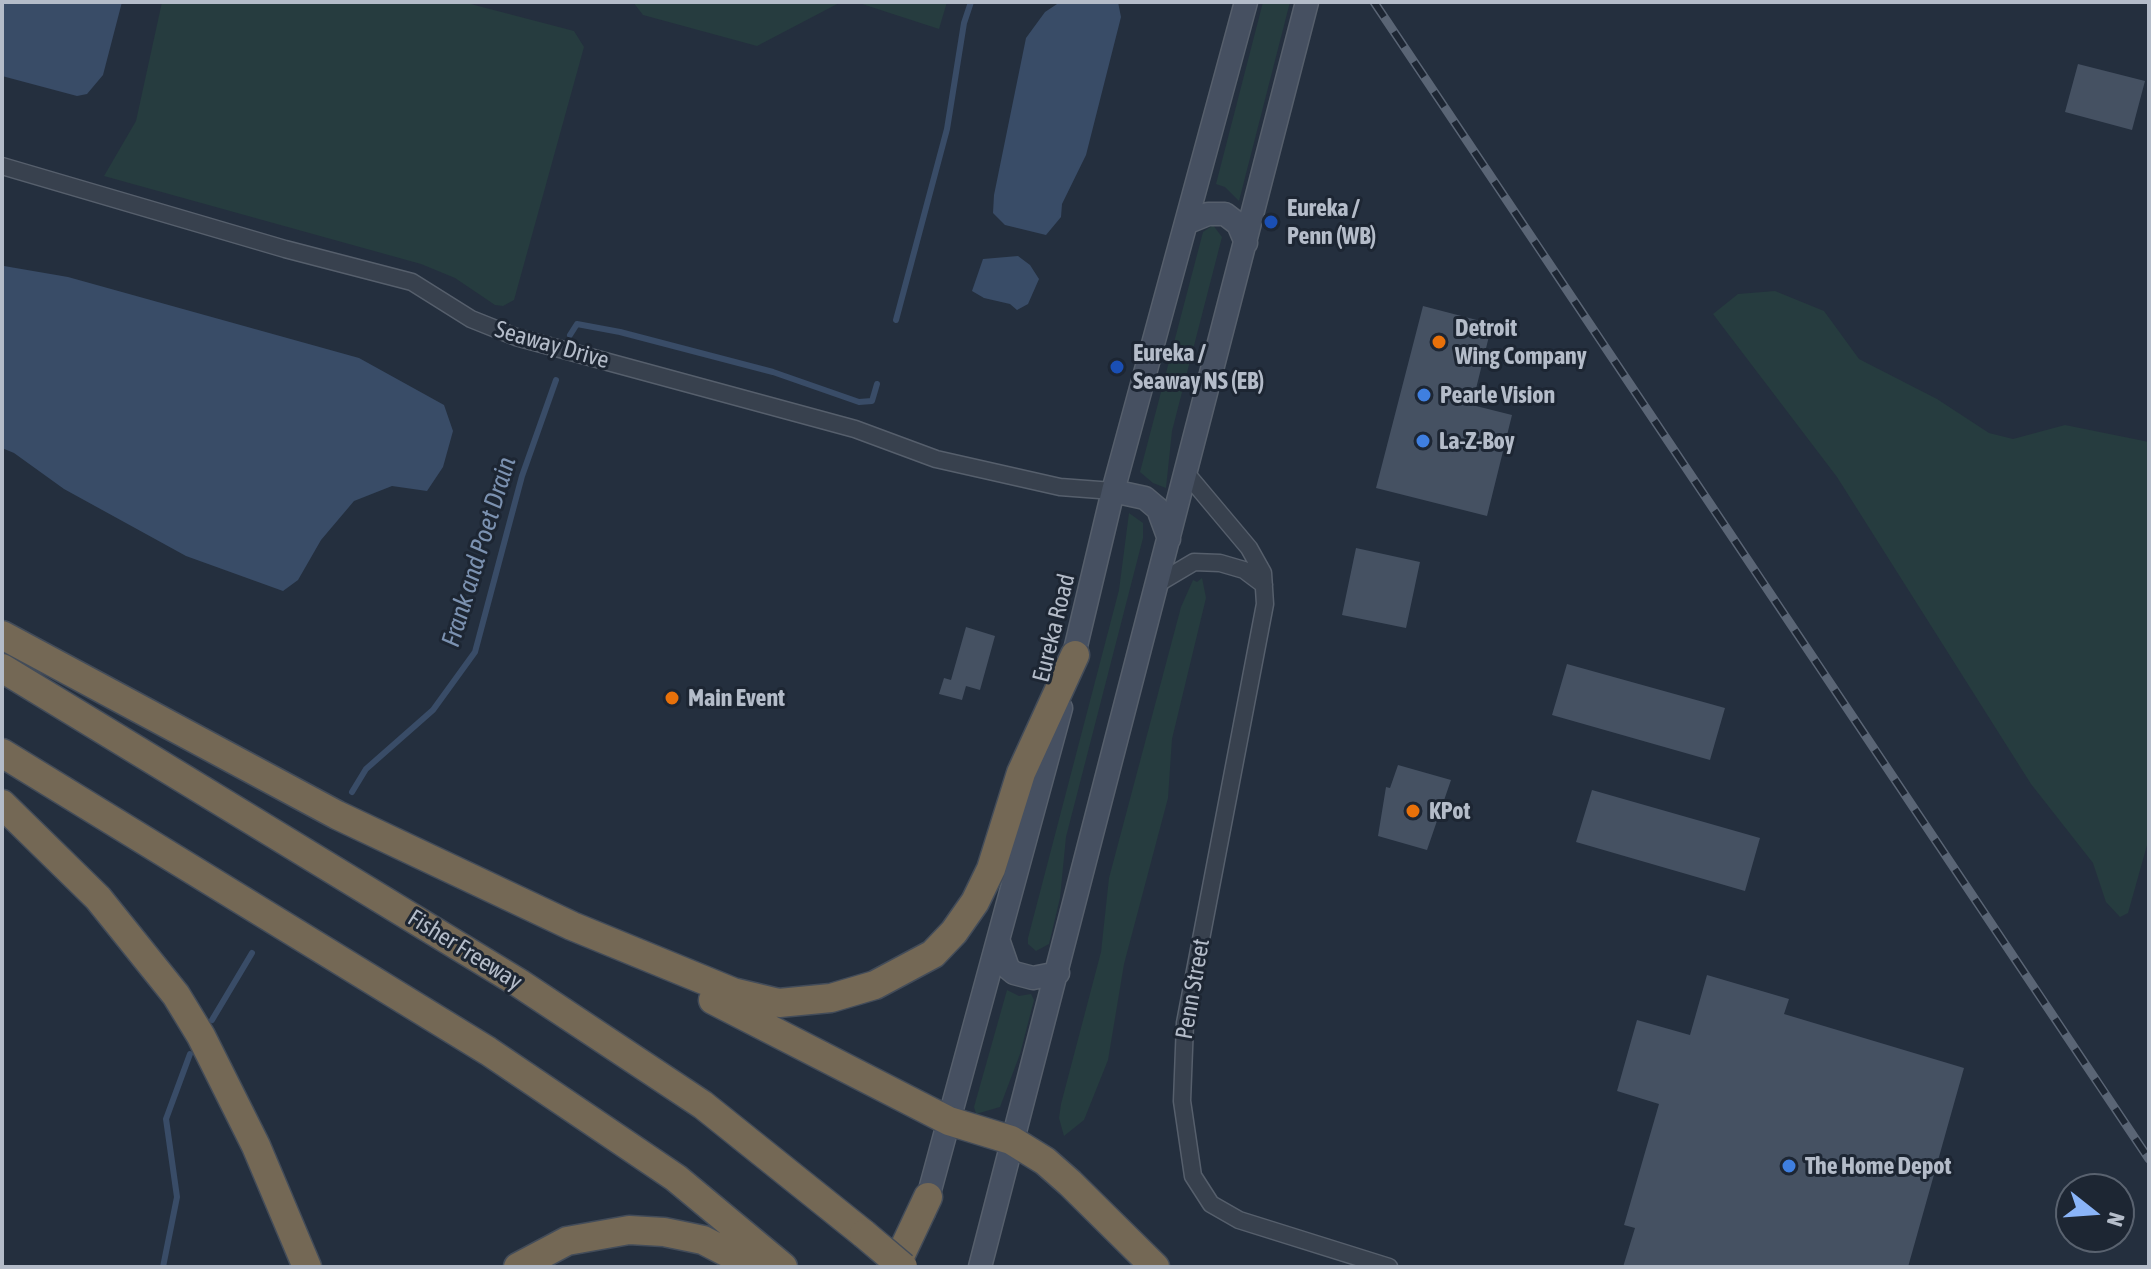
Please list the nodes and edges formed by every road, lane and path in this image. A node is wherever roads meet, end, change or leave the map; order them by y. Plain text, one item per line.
1 (1246, 2) edge
2 (1307, 2) edge
3 (2, 166) edge
4 (1186, 223) junction
5 (1246, 243) junction
6 (1186, 473) junction
7 (1113, 491) junction
8 (1169, 539) junction
9 (1157, 584) junction
10 (1264, 585) junction
11 (2, 635) edge
12 (1075, 655) junction
13 (2, 668) edge
14 (2, 753) edge
15 (2, 804) edge
16 (572, 926) junction
17 (999, 941) junction
18 (1058, 973) junction
19 (949, 1121) junction
20 (1011, 1140) junction
21 (928, 1197) junction
22 (307, 1267) edge
23 (518, 1267) edge
24 (755, 1267) edge
25 (783, 1267) edge
26 (895, 1267) edge
27 (903, 1267) edge
28 (910, 1267) edge
29 (980, 1267) edge
30 (1155, 1267) edge
31 (1389, 1267) edge

1 - 4 main road, Eureka Road
2 - 5 main road
3 - 7 street, Seaway Drive
4 - 5 main road
4 - 7 main road, Eureka Road
5 - 6 main road
6 - 8 main road
6 - 10 street, Penn Street
7 - 8 main road
7 - 12 main road, Eureka Road
8 - 9 main road
9 - 10 street
9 - 18 main road
10 - 31 street, Penn Street
11 - 16 highway
12 - 16 highway
12 - 17 main road, Eureka Road
13 - 27 highway, Fisher Freeway, bridge
14 - 25 highway
15 - 22 highway
16 - 19 highway
17 - 18 main road
17 - 19 main road, Eureka Road
18 - 20 main road
19 - 20 highway
19 - 21 main road, Eureka Road
20 - 29 main road
20 - 30 highway
21 - 26 highway
21 - 28 main road, Eureka Road
23 - 24 highway

